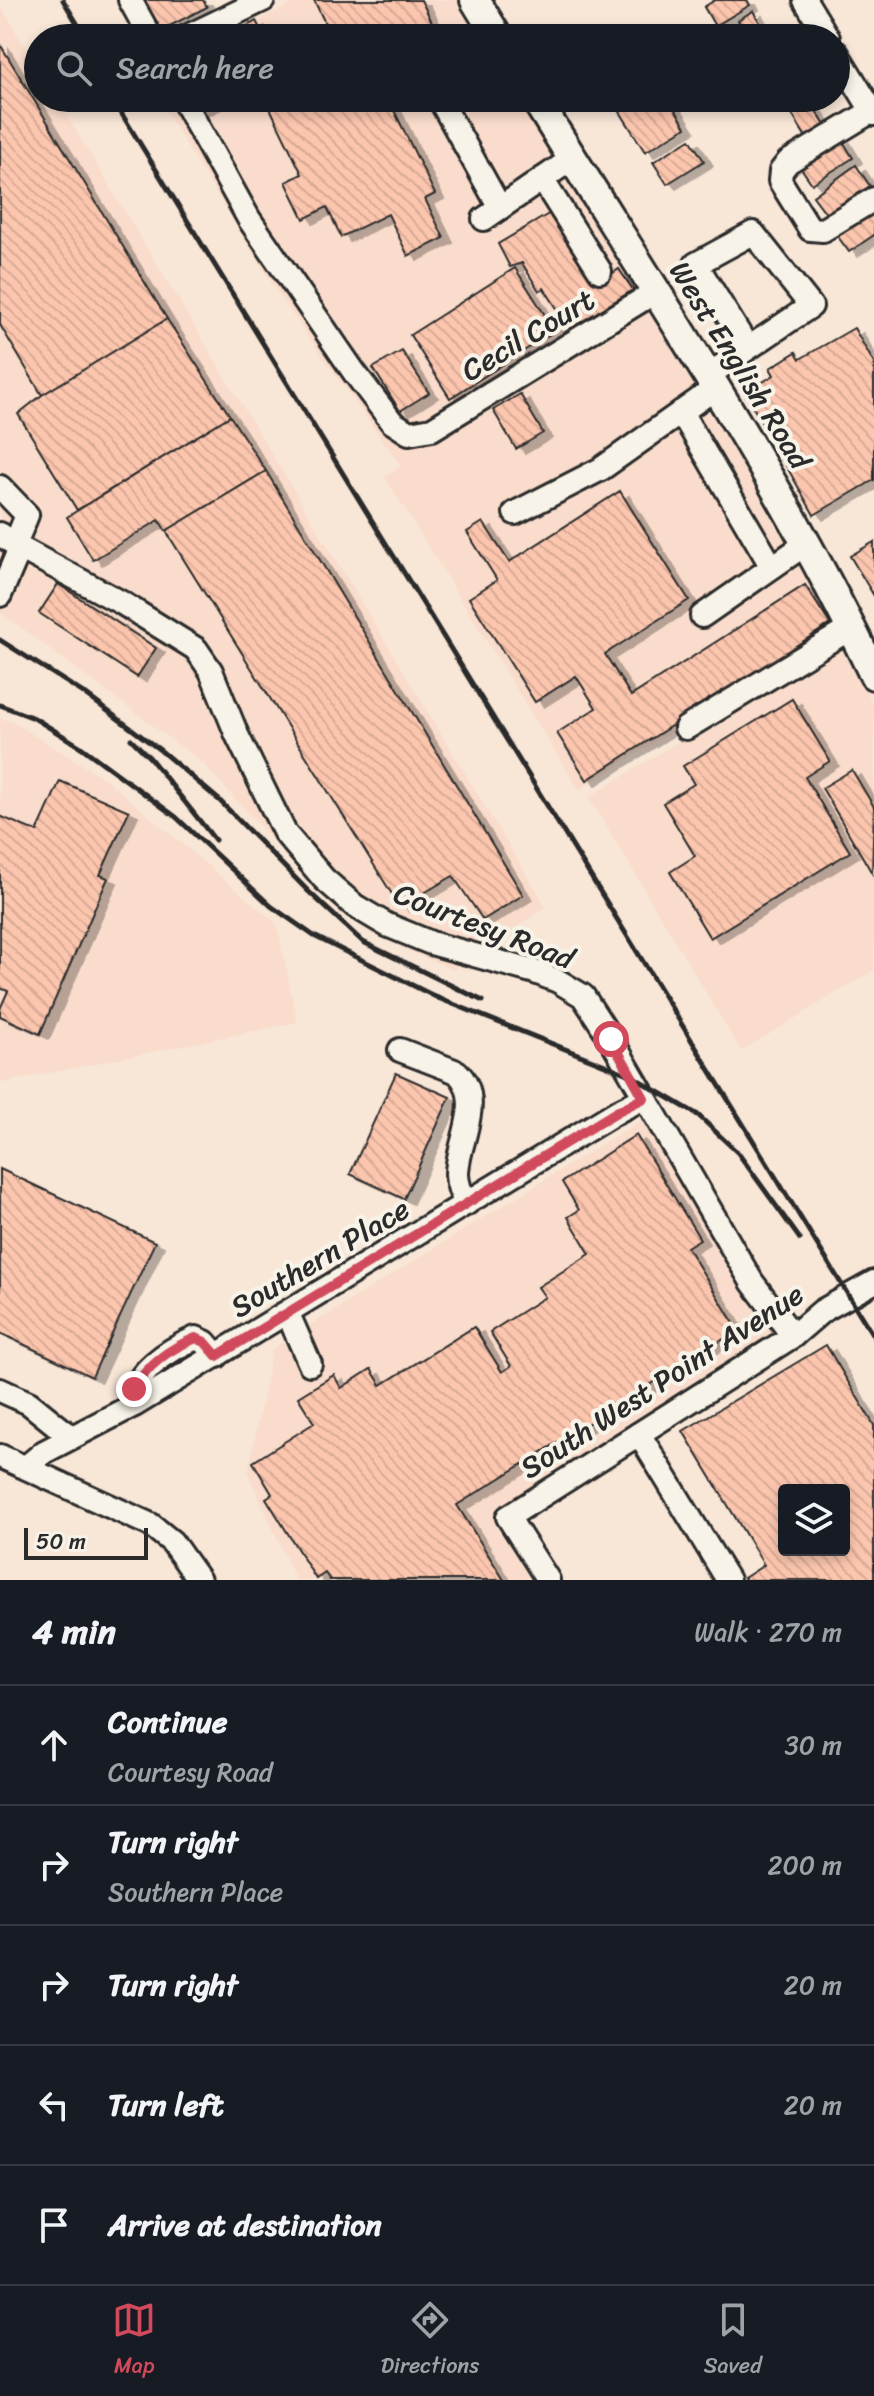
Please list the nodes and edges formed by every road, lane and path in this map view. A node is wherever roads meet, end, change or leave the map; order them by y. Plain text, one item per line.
1 (130, 0) edge
2 (263, 0) edge
3 (475, 0) edge
4 (805, 0) edge
5 (143, 24) edge
6 (213, 24) edge
7 (490, 24) edge
8 (820, 24) edge
9 (850, 75) edge
10 (190, 112) edge
11 (445, 112) edge
12 (544, 112) edge
13 (873, 113) edge
14 (573, 158) junction
15 (542, 179) junction
16 (874, 199) edge
17 (600, 271) dead end
18 (655, 292) junction
19 (748, 348) junction
20 (710, 382) junction
21 (681, 412) junction
22 (0, 487) edge
23 (515, 513) dead end
24 (12, 542) edge
25 (807, 543) junction
26 (772, 567) junction
27 (0, 595) edge
28 (702, 616) dead end
29 (861, 635) edge
30 (874, 675) edge
31 (686, 728) dead end
32 (400, 1050) dead end
33 (644, 1098) junction
34 (466, 1204) junction
35 (874, 1282) edge
36 (288, 1314) junction
37 (793, 1336) junction
38 (217, 1356) junction
39 (310, 1364) dead end
40 (151, 1367) junction
41 (163, 1388) junction
42 (0, 1390) edge
43 (134, 1405) junction
44 (639, 1434) junction
45 (71, 1437) junction
46 (0, 1456) edge
47 (26, 1467) junction
48 (199, 1580) edge
49 (548, 1580) edge
50 (728, 1580) edge

1 - 5 street
2 - 6 street
3 - 7 main road
4 - 8 street
9 - 13 street
10 - 18 street, Cecil Court
11 - 15 street
12 - 14 main road, West English Road
13 - 16 street
14 - 15 street
14 - 18 main road, West English Road
15 - 17 street
18 - 20 main road, West English Road
19 - 19 street
19 - 20 street
20 - 21 street
20 - 25 main road, West English Road
21 - 23 street
21 - 26 street
22 - 24 street
24 - 27 street
24 - 33 street, Courtesy Road
25 - 26 street
25 - 29 main road, West English Road
26 - 28 street
29 - 30 main road, West English Road
29 - 31 street
32 - 34 street
33 - 34 street, Southern Place
33 - 37 street, Courtesy Road
34 - 36 street, Southern Place
35 - 37 street, South West Point Avenue
36 - 38 street, Southern Place
36 - 39 street
37 - 44 street, South West Point Avenue
38 - 40 street
38 - 41 street, Southern Place
40 - 41 street
40 - 43 street
41 - 43 street, Southern Place
42 - 45 street
43 - 45 street, Southern Place
44 - 49 street, South West Point Avenue
44 - 50 street
45 - 47 street, Southern Place
46 - 47 street
47 - 48 street

